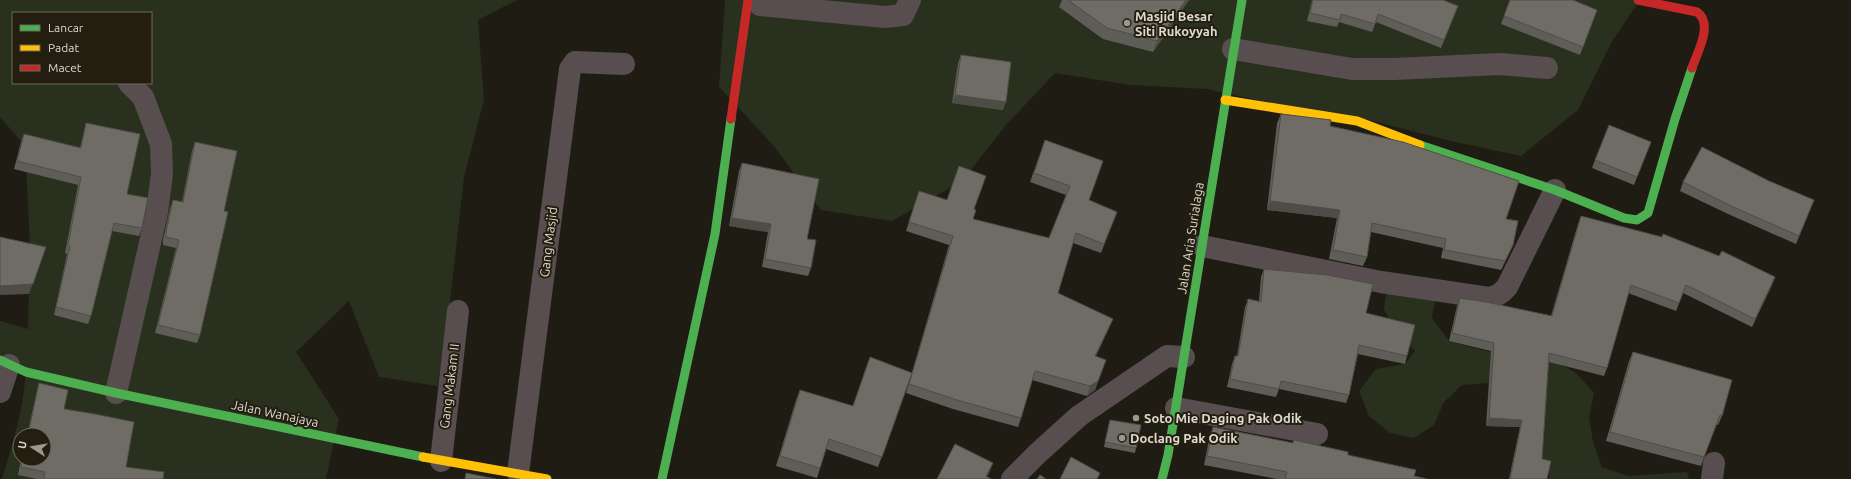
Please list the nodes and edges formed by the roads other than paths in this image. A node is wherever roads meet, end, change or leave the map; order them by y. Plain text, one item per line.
1 (910, 0) edge
2 (1242, 0) edge
3 (1638, 0) edge
4 (754, 2) edge
5 (1233, 50) junction
6 (624, 64) dead end
7 (1547, 68) dead end
8 (130, 84) edge
9 (1225, 100) junction
10 (1556, 190) junction
11 (1202, 246) junction
12 (458, 311) dead end
13 (1184, 356) junction
14 (5, 363) edge
15 (0, 392) edge
16 (116, 393) junction
17 (1176, 408) junction
18 (1318, 434) dead end
19 (440, 461) junction
20 (518, 473) junction
21 (548, 479) edge
22 (662, 479) edge
23 (1012, 479) edge
24 (1162, 479) edge

1 - 4 street
2 - 5 street, Jalan Aria Surialaga
3 - 10 street
4 - 22 street
5 - 7 street
5 - 9 street, Jalan Aria Surialaga
6 - 20 street, Gang Masjid
8 - 16 street
9 - 10 street
9 - 11 street, Jalan Aria Surialaga
10 - 11 street
11 - 13 street, Jalan Aria Surialaga
12 - 19 street, Gang Makam II
13 - 17 street, Jalan Aria Surialaga
13 - 23 street
14 - 15 street
14 - 16 street, Jalan Wanajaya
16 - 19 street, Jalan Wanajaya
17 - 18 street
17 - 24 street, Jalan Aria Surialaga
19 - 20 street, Jalan Wanajaya
20 - 21 street, Jalan Wanajaya

